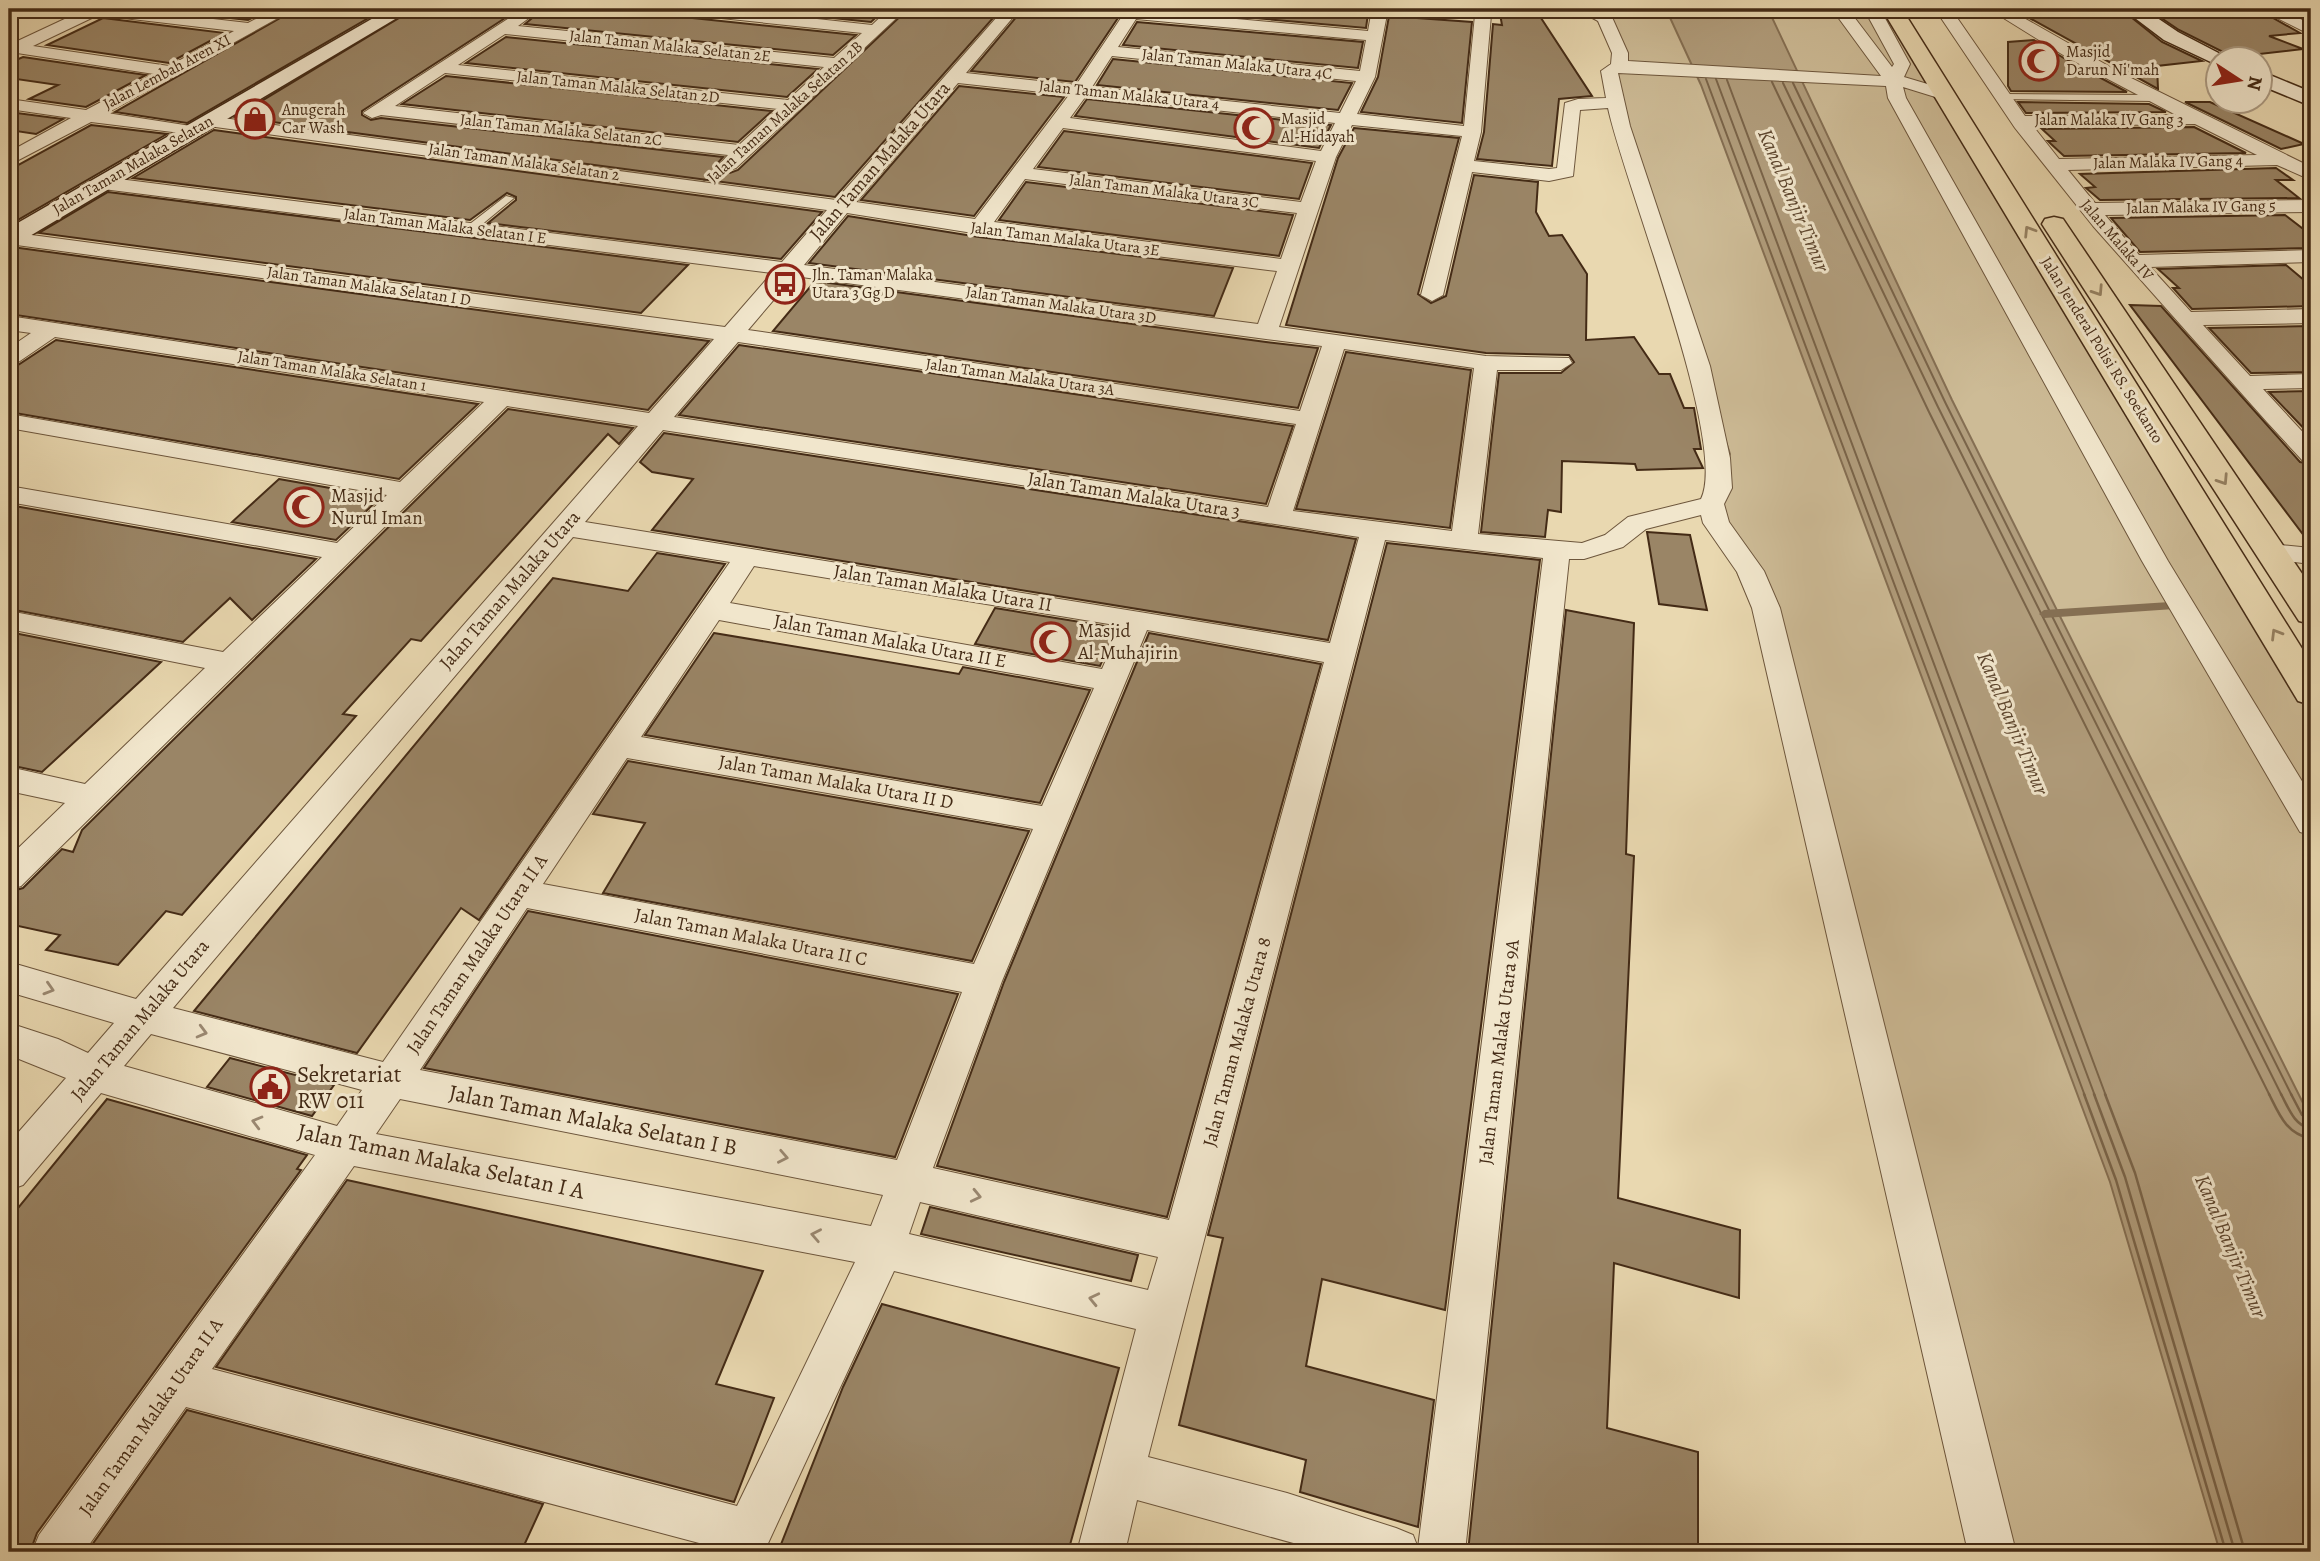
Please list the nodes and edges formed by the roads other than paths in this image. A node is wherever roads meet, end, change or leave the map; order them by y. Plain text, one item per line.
1 (286, 9) edge
2 (402, 9) edge
3 (533, 9) edge
4 (683, 9) edge
5 (898, 9) edge
6 (1012, 9) edge
7 (1380, 9) edge
8 (1584, 9) edge
9 (1840, 9) edge
10 (1872, 9) edge
11 (1892, 9) edge
12 (1912, 9) edge
13 (1943, 9) edge
14 (1997, 9) edge
15 (2132, 9) edge
16 (2267, 9) edge
17 (90, 10) edge
18 (1133, 11) edge
19 (1483, 15) dead end
20 (250, 28) junction
21 (501, 29) junction
22 (876, 30) junction
23 (2311, 30) edge
24 (1374, 36) junction
25 (12, 50) edge
26 (1107, 51) junction
27 (2204, 52) edge
28 (839, 64) junction
29 (1619, 66) junction
30 (442, 68) junction
31 (170, 71) junction
32 (953, 77) junction
33 (1367, 77) junction
34 (1898, 81) junction
35 (2274, 83) edge
36 (1939, 85) junction
37 (1081, 91) junction
38 (2004, 97) junction
39 (2153, 98) junction
40 (2311, 100) edge
41 (1615, 103) junction
42 (10, 104) edge
43 (794, 106) junction
44 (378, 109) junction
45 (86, 116) junction
46 (1345, 117) junction
47 (2198, 120) junction
48 (2021, 121) junction
49 (1057, 122) junction
50 (199, 126) junction
51 (1472, 132) junction
52 (337, 136) junction
53 (744, 150) junction
54 (1327, 157) junction
55 (9, 159) edge
56 (2282, 160) junction
57 (2055, 165) junction
58 (1464, 166) junction
59 (1019, 173) junction
60 (2311, 174) edge
61 (103, 183) junction
62 (703, 187) junction
63 (509, 198) dead end
64 (2311, 206) edge
65 (840, 207) junction
66 (1309, 209) junction
67 (2090, 209) junction
68 (979, 228) junction
69 (470, 229) junction
70 (9, 238) edge
71 (2311, 256) edge
72 (2136, 261) junction
73 (1291, 267) junction
74 (787, 269) junction
75 (1432, 295) dead end
76 (2311, 316) edge
77 (2185, 319) junction
78 (9, 323) edge
79 (52, 328) junction
80 (1266, 332) junction
81 (730, 334) junction
82 (1335, 341) junction
83 (9, 358) edge
84 (1486, 362) junction
85 (1561, 363) dead end
86 (2311, 381) edge
87 (2245, 383) junction
88 (503, 397) junction
89 (1309, 419) junction
90 (9, 421) edge
91 (654, 422) junction
92 (2311, 454) edge
93 (406, 491) junction
94 (9, 494) edge
95 (1711, 504) junction
96 (1278, 516) junction
97 (563, 527) junction
98 (1374, 531) junction
99 (1464, 540) junction
100 (1558, 551) junction
101 (343, 552) junction
102 (2270, 552) junction
103 (747, 556) junction
104 (2311, 556) edge
105 (711, 609) junction
106 (2310, 609) edge
107 (1138, 619) junction
108 (9, 620) edge
109 (1332, 653) junction
110 (228, 663) junction
111 (1111, 681) junction
112 (2311, 692) edge
113 (619, 745) junction
114 (9, 779) edge
115 (92, 797) junction
116 (1053, 820) junction
117 (2311, 823) edge
118 (9, 877) edge
119 (518, 893) junction
120 (9, 977) edge
121 (984, 981) junction
122 (142, 1016) junction
123 (9, 1039) edge
124 (95, 1074) junction
125 (391, 1081) junction
126 (345, 1146) junction
127 (9, 1172) edge
128 (909, 1181) junction
129 (1183, 1243) junction
130 (883, 1248) junction
131 (1161, 1314) junction
132 (176, 1382) junction
133 (1122, 1473) junction
134 (744, 1542) edge
135 (56, 1552) edge
136 (1101, 1552) edge
137 (1396, 1552) edge
138 (1441, 1552) edge
139 (1992, 1552) edge

1 - 20 street, Jalan Lembah Aren XI
2 - 50 street, Jalan Taman Malaka Selatan
3 - 21 street
4 - 22 street
5 - 22 street, Jalan Taman Malaka Selatan 2B
6 - 32 street, Jalan Taman Malaka Utara
7 - 24 street
8 - 29 street
9 - 34 street
10 - 34 street
11 - 36 main road, Jalan Jenderal Polisi RS. Soekanto
12 -> 102 main road, Jalan Jenderal Polisi RS. Soekanto
13 - 38 street, Jalan Malaka IV
14 - 39 street
15 - 27 street
16 - 23 street
17 - 20 street
17 - 25 street
18 - 24 street
18 - 26 street
19 - 51 street
20 - 31 street, Jalan Lembah Aren XI
21 - 28 street, Jalan Taman Malaka Selatan 2E
21 - 30 street
22 - 28 street, Jalan Taman Malaka Selatan 2B
24 - 33 street
25 - 31 street
26 - 33 street, Jalan Taman Malaka Utara 4C
26 - 37 street
28 - 43 street, Jalan Taman Malaka Selatan 2B
29 - 34 street
29 - 41 street
30 - 43 street, Jalan Taman Malaka Selatan 2D
30 - 44 street
31 - 45 street, Jalan Lembah Aren XI
32 - 37 street, Jalan Taman Malaka Utara 4
32 - 65 street, Jalan Taman Malaka Utara
33 - 46 street
34 - 36 street
34 - 36 street
34 - 117 street
35 - 40 street
112 -> 36 main road, Jalan Jenderal Polisi RS. Soekanto
37 - 46 street, Jalan Taman Malaka Utara 4
37 - 49 street
38 - 39 lane
38 - 48 street, Jalan Malaka IV
39 - 47 street
41 - 58 street
41 - 95 street
42 - 45 street, Jalan Taman Malaka Selatan 2
43 - 53 street, Jalan Taman Malaka Selatan 2B
44 - 52 street
44 - 53 street, Jalan Taman Malaka Selatan 2C
45 - 50 street, Jalan Taman Malaka Selatan 2
45 - 55 street, Jalan Lembah Aren XI
46 - 51 street, Jalan Taman Malaka Utara 4
46 - 54 street
47 - 48 street, Jalan Malaka IV Gang 3
47 - 56 street
48 - 57 street, Jalan Malaka IV
49 - 54 street
49 - 59 street
50 - 52 street, Jalan Taman Malaka Selatan 2
50 - 61 street, Jalan Taman Malaka Selatan
51 - 58 street
52 - 62 street, Jalan Taman Malaka Selatan 2
53 - 62 street, Jalan Taman Malaka Selatan 2B
54 - 66 street
56 - 57 street, Jalan Malaka IV Gang 4
56 - 60 street
57 - 67 street, Jalan Malaka IV
58 - 75 street
59 - 66 street, Jalan Taman Malaka Utara 3C
59 - 68 street
61 - 69 street, Jalan Taman Malaka Selatan I E
61 - 70 street, Jalan Taman Malaka Selatan
62 - 65 street, Jalan Taman Malaka Selatan 2
63 - 69 lane
64 - 67 street, Jalan Malaka IV Gang 5
65 - 68 street, Jalan Taman Malaka Utara 3E
65 - 74 street, Jalan Taman Malaka Utara
66 - 73 street
67 - 72 street, Jalan Malaka IV
68 - 73 street, Jalan Taman Malaka Utara 3E
69 - 74 street, Jalan Taman Malaka Selatan I E
70 - 81 street, Jalan Taman Malaka Selatan I D
71 - 72 street
72 - 77 street, Jalan Malaka IV
73 - 80 street
74 - 80 street, Jalan Taman Malaka Utara 3D
74 - 81 street, Jalan Taman Malaka Utara
76 - 77 street
77 - 87 street, Jalan Malaka IV
78 - 79 street, Jalan Taman Malaka Selatan 1
79 - 83 street
79 - 88 street, Jalan Taman Malaka Selatan 1
80 - 82 street, Jalan Taman Malaka Utara 3D
81 - 89 street, Jalan Taman Malaka Utara 3A
81 - 91 street, Jalan Taman Malaka Utara
82 - 84 street, Jalan Taman Malaka Utara 3D
82 - 89 street
84 - 85 street, Jalan Taman Malaka Utara 3D
84 - 99 street
86 - 87 street
87 - 92 street, Jalan Malaka IV
88 - 91 street, Jalan Taman Malaka Selatan 1
88 - 93 street
89 - 96 street
90 - 93 street
91 - 96 street, Jalan Taman Malaka Utara 3
91 - 97 street, Jalan Taman Malaka Utara
93 - 101 street
94 - 101 street
95 - 100 street, Jalan Taman Malaka Utara 3
95 - 139 street
96 - 98 street, Jalan Taman Malaka Utara 3
97 - 103 street, Jalan Taman Malaka Utara II
97 - 122 street, Jalan Taman Malaka Utara
98 - 99 street, Jalan Taman Malaka Utara 3
98 - 109 street, Jalan Taman Malaka Utara 8
99 - 100 street, Jalan Taman Malaka Utara 3
100 - 138 street, Jalan Taman Malaka Utara 9A
101 - 110 street
102 - 104 street
102 - 106 main road, Jalan Jenderal Polisi RS. Soekanto
103 - 105 street, Jalan Taman Malaka Utara II A
103 - 107 street, Jalan Taman Malaka Utara II
105 - 111 street, Jalan Taman Malaka Utara II E
105 - 113 street, Jalan Taman Malaka Utara II A
107 - 109 street, Jalan Taman Malaka Utara II
107 - 111 street
108 - 110 street
109 - 129 street, Jalan Taman Malaka Utara 8
110 - 115 street
111 - 116 street
113 - 116 street, Jalan Taman Malaka Utara II D
113 - 119 street, Jalan Taman Malaka Utara II A
114 - 115 street
115 - 118 street
116 - 121 street
119 - 121 street, Jalan Taman Malaka Utara II C
119 - 125 street, Jalan Taman Malaka Utara II A
120 -> 122 street, Jalan Taman Malaka Selatan I B
121 - 128 street
122 - 124 street, Jalan Taman Malaka Utara
122 -> 125 street, Jalan Taman Malaka Selatan I B
123 - 124 street, Jalan Taman Malaka Selatan I A
126 -> 124 street, Jalan Taman Malaka Selatan I A
124 - 127 street, Jalan Taman Malaka Utara
125 - 126 street, Jalan Taman Malaka Utara II A
125 -> 128 street, Jalan Taman Malaka Selatan I B
130 -> 126 street, Jalan Taman Malaka Selatan I A
126 - 132 street, Jalan Taman Malaka Utara II A
128 -> 129 street, Jalan Taman Malaka Selatan I B
128 - 130 street
129 - 131 street, Jalan Taman Malaka Utara 8
131 -> 130 street, Jalan Taman Malaka Selatan I A
130 - 134 street
131 - 133 street, Jalan Taman Malaka Utara 8
132 - 134 street
132 - 135 street, Jalan Taman Malaka Utara II A
133 - 136 street, Jalan Taman Malaka Utara 8
133 - 137 street

